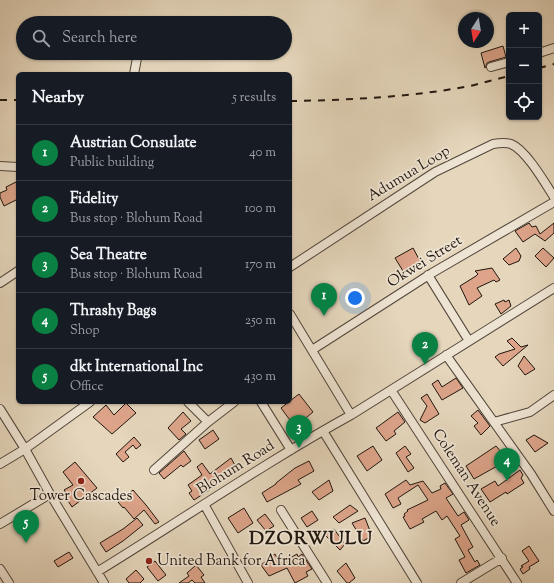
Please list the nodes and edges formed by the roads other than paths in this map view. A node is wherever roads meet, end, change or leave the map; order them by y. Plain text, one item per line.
1 (554, 48) edge
2 (542, 52) edge
3 (137, 60) edge
4 (506, 63) edge
5 (491, 67) dead end
6 (134, 72) edge
7 (0, 166) edge
8 (16, 167) edge
9 (554, 197) edge
10 (554, 202) edge
11 (292, 266) edge
12 (16, 272) edge
13 (428, 275) junction
14 (0, 282) edge
15 (554, 288) edge
16 (292, 317) edge
17 (470, 341) junction
18 (312, 350) junction
19 (446, 355) junction
20 (391, 390) junction
21 (554, 395) edge
22 (87, 404) edge
23 (190, 404) edge
24 (231, 404) edge
25 (263, 404) edge
26 (0, 409) edge
27 (351, 415) junction
28 (208, 422) junction
29 (494, 422) junction
30 (323, 431) junction
31 (25, 449) junction
32 (291, 450) junction
33 (0, 464) edge
34 (154, 470) dead end
35 (50, 494) junction
36 (204, 504) junction
37 (281, 510) dead end
38 (554, 511) edge
39 (0, 524) edge
40 (502, 558) junction
41 (0, 569) edge
42 (97, 572) junction
43 (10, 583) edge
44 (104, 583) edge
45 (248, 583) edge
46 (327, 583) edge
47 (416, 583) edge
48 (461, 583) edge
49 (517, 583) edge

1 - 2 street
3 - 6 street
4 - 5 street
7 - 8 street
9 - 11 street, Adumua Loop
10 - 13 street, Okwei Street
12 - 14 street
13 - 17 street
13 - 18 street, Okwei Street
15 - 17 street, Blohum Road
16 - 18 street
17 - 19 street, Blohum Road
18 - 27 street
19 - 20 street, Blohum Road
19 - 29 street
20 - 27 street, Blohum Road
20 - 40 street, Coleman Avenue
21 - 29 street
22 - 31 street
23 - 28 street
24 - 28 street
25 - 32 street
26 - 31 street
27 - 30 street, Blohum Road
28 - 34 street
29 - 38 street
30 - 32 street, Blohum Road
30 - 47 street
31 - 33 street
31 - 35 street
32 - 36 street, Blohum Road
35 - 39 street
35 - 42 street
36 - 42 street, Blohum Road
36 - 45 street
37 - 46 street
40 - 48 street
40 - 49 street, Coleman Avenue
41 - 43 street
42 - 44 street

